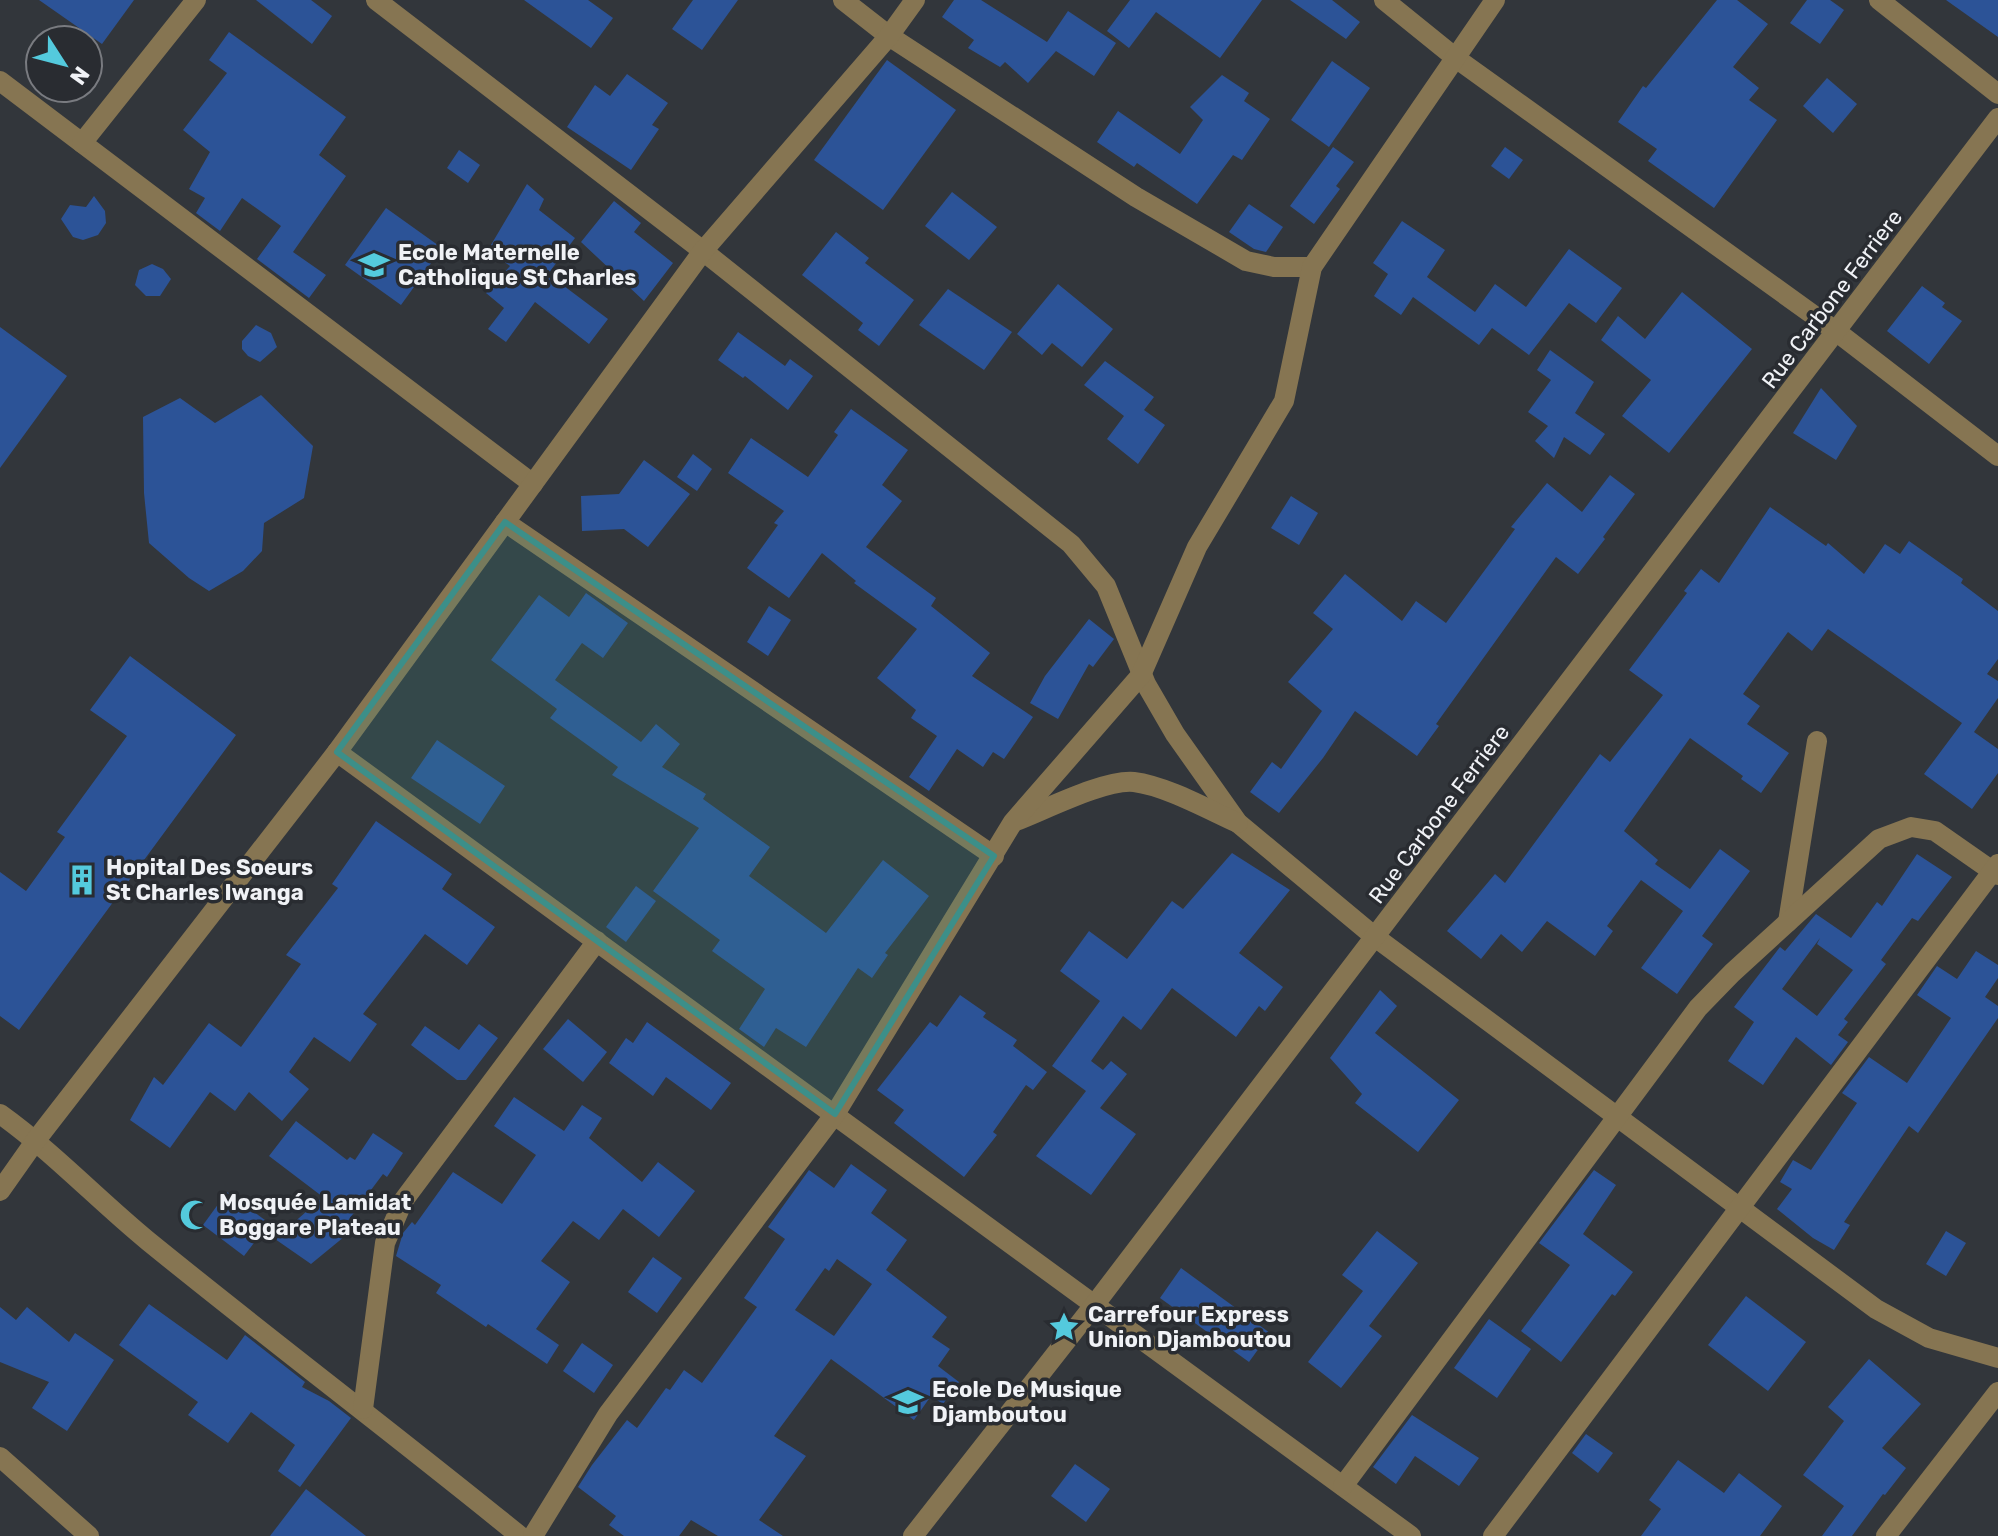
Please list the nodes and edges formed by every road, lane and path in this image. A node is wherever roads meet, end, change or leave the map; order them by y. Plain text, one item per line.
1 (196, 0) edge
2 (376, 0) edge
3 (843, 0) edge
4 (915, 0) edge
5 (1384, 0) edge
6 (1495, 0) edge
7 (1879, 0) edge
8 (889, 36) junction
9 (1457, 59) junction
10 (0, 81) edge
11 (1998, 94) edge
12 (1998, 118) edge
13 (82, 143) junction
14 (703, 251) junction
15 (1312, 267) junction
16 (1837, 332) junction
17 (1998, 456) edge
18 (533, 484) junction
19 (505, 522) junction
20 (1141, 675) junction
21 (1817, 741) dead end
22 (337, 752) junction
23 (1013, 822) junction
24 (1238, 823) junction
25 (994, 856) junction
26 (1996, 870) edge
27 (1788, 922) junction
28 (1375, 937) junction
29 (597, 941) junction
30 (0, 1114) edge
31 (835, 1114) junction
32 (1618, 1118) junction
33 (36, 1140) junction
34 (0, 1191) edge
35 (1741, 1209) junction
36 (1095, 1304) junction
37 (1998, 1358) edge
38 (1998, 1392) edge
39 (363, 1409) junction
40 (0, 1457) edge
41 (1343, 1486) junction
42 (89, 1536) edge
43 (520, 1536) edge
44 (533, 1536) edge
45 (913, 1536) edge
46 (1411, 1536) edge
47 (1493, 1536) edge
48 (1886, 1536) edge

1 - 13 street
2 - 14 street
3 - 8 street
4 - 8 street
5 - 9 street
6 - 9 street
7 - 11 street
8 - 14 street
8 - 15 street
9 - 15 street
9 - 16 street
10 - 13 street
12 - 16 street, Rue Carbone Ferriere
13 - 18 street
14 - 18 street
14 - 20 street
15 - 20 street
16 - 17 street
16 - 28 street, Rue Carbone Ferriere
18 - 19 street
19 - 22 street
19 - 25 street
20 - 23 street
20 - 24 street
21 - 27 street
22 - 29 street
22 - 33 street
23 - 24 street
23 - 25 street
24 - 28 street
25 - 31 street
26 - 27 street
26 - 35 street
27 - 32 street
28 - 32 street
28 - 36 street, Rue Carbone Ferriere
29 - 31 street
29 - 39 street
30 - 33 street
31 - 36 street
31 - 44 street
32 - 35 street
32 - 41 street
33 - 34 street
33 - 39 street
35 - 37 street
35 - 47 street
36 - 41 street
36 - 45 street, Rue Carbone Ferriere
38 - 48 street
39 - 43 street
40 - 42 street
41 - 46 street

